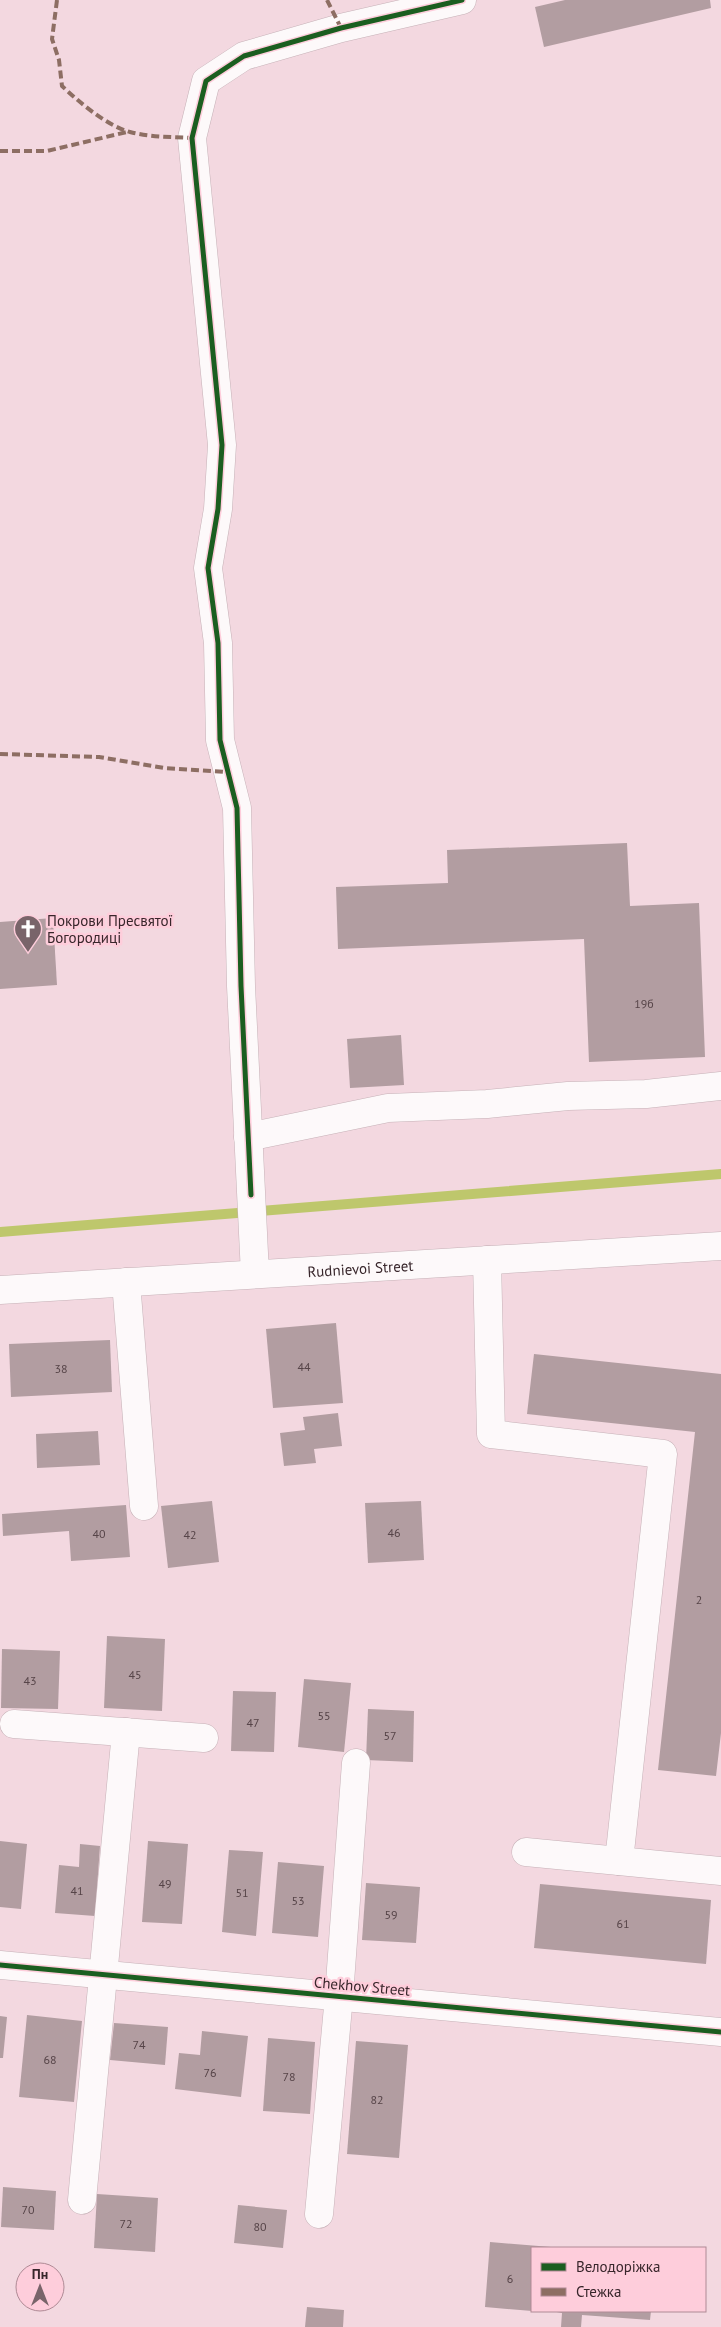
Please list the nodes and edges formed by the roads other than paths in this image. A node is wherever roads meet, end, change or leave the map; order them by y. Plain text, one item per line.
1 (462, 0) edge
2 (721, 1086) edge
3 (248, 1137) junction
4 (721, 1246) edge
5 (487, 1260) junction
6 (254, 1274) junction
7 (126, 1282) junction
8 (0, 1290) edge
9 (144, 1506) dead end
10 (14, 1724) dead end
11 (126, 1732) junction
12 (204, 1738) dead end
13 (356, 1763) dead end
14 (526, 1852) dead end
15 (619, 1861) junction
16 (721, 1871) edge
17 (0, 1964) edge
18 (104, 1974) junction
19 (339, 1996) junction
20 (721, 2032) edge
21 (82, 2200) dead end
22 (319, 2214) dead end

1 - 3 street
2 - 3 street
3 - 6 street
4 - 5 street, Rudnievoi Street
5 - 6 street, Rudnievoi Street
5 - 15 street
6 - 7 street, Rudnievoi Street
7 - 8 street, Rudnievoi Street
7 - 9 street
10 - 11 street
11 - 12 street
11 - 18 street
13 - 19 street
14 - 15 street
15 - 16 street
17 - 18 street, Chekhov Street
18 - 19 street, Chekhov Street
18 - 21 street
19 - 20 street, Chekhov Street
19 - 22 street

